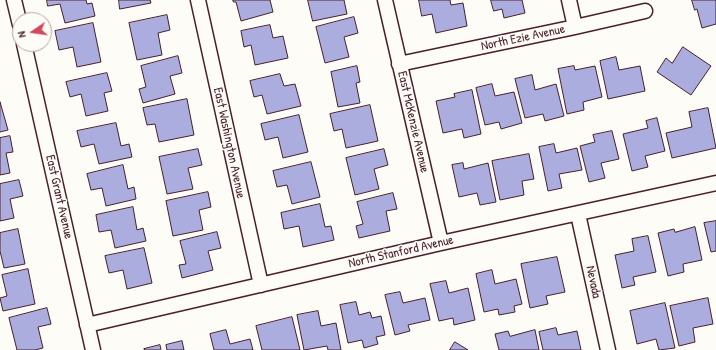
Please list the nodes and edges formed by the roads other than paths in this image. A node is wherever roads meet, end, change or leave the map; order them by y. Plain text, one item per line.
1 (14, 0) edge
2 (198, 0) edge
3 (385, 0) edge
4 (570, 0) edge
5 (645, 11) dead end
6 (17, 12) edge
7 (575, 28) junction
8 (26, 52) edge
9 (399, 64) junction
10 (716, 183) edge
11 (578, 214) junction
12 (441, 243) junction
13 (261, 285) junction
14 (88, 325) junction
15 (93, 350) edge
16 (608, 350) edge

1 - 6 street
2 - 13 street, East Washington Avenue
3 - 9 street, East McKenzie Avenue
4 - 7 street
5 - 7 street, North Ezie Avenue
7 - 9 street, North Ezie Avenue
8 - 14 street, East Grant Avenue
9 - 12 street, East McKenzie Avenue
10 - 11 street, North Stanford Avenue
11 - 12 street, North Stanford Avenue
11 - 16 street, Nevada
12 - 13 street, North Stanford Avenue
13 - 14 street, North Stanford Avenue
14 - 15 street, East Grant Avenue

